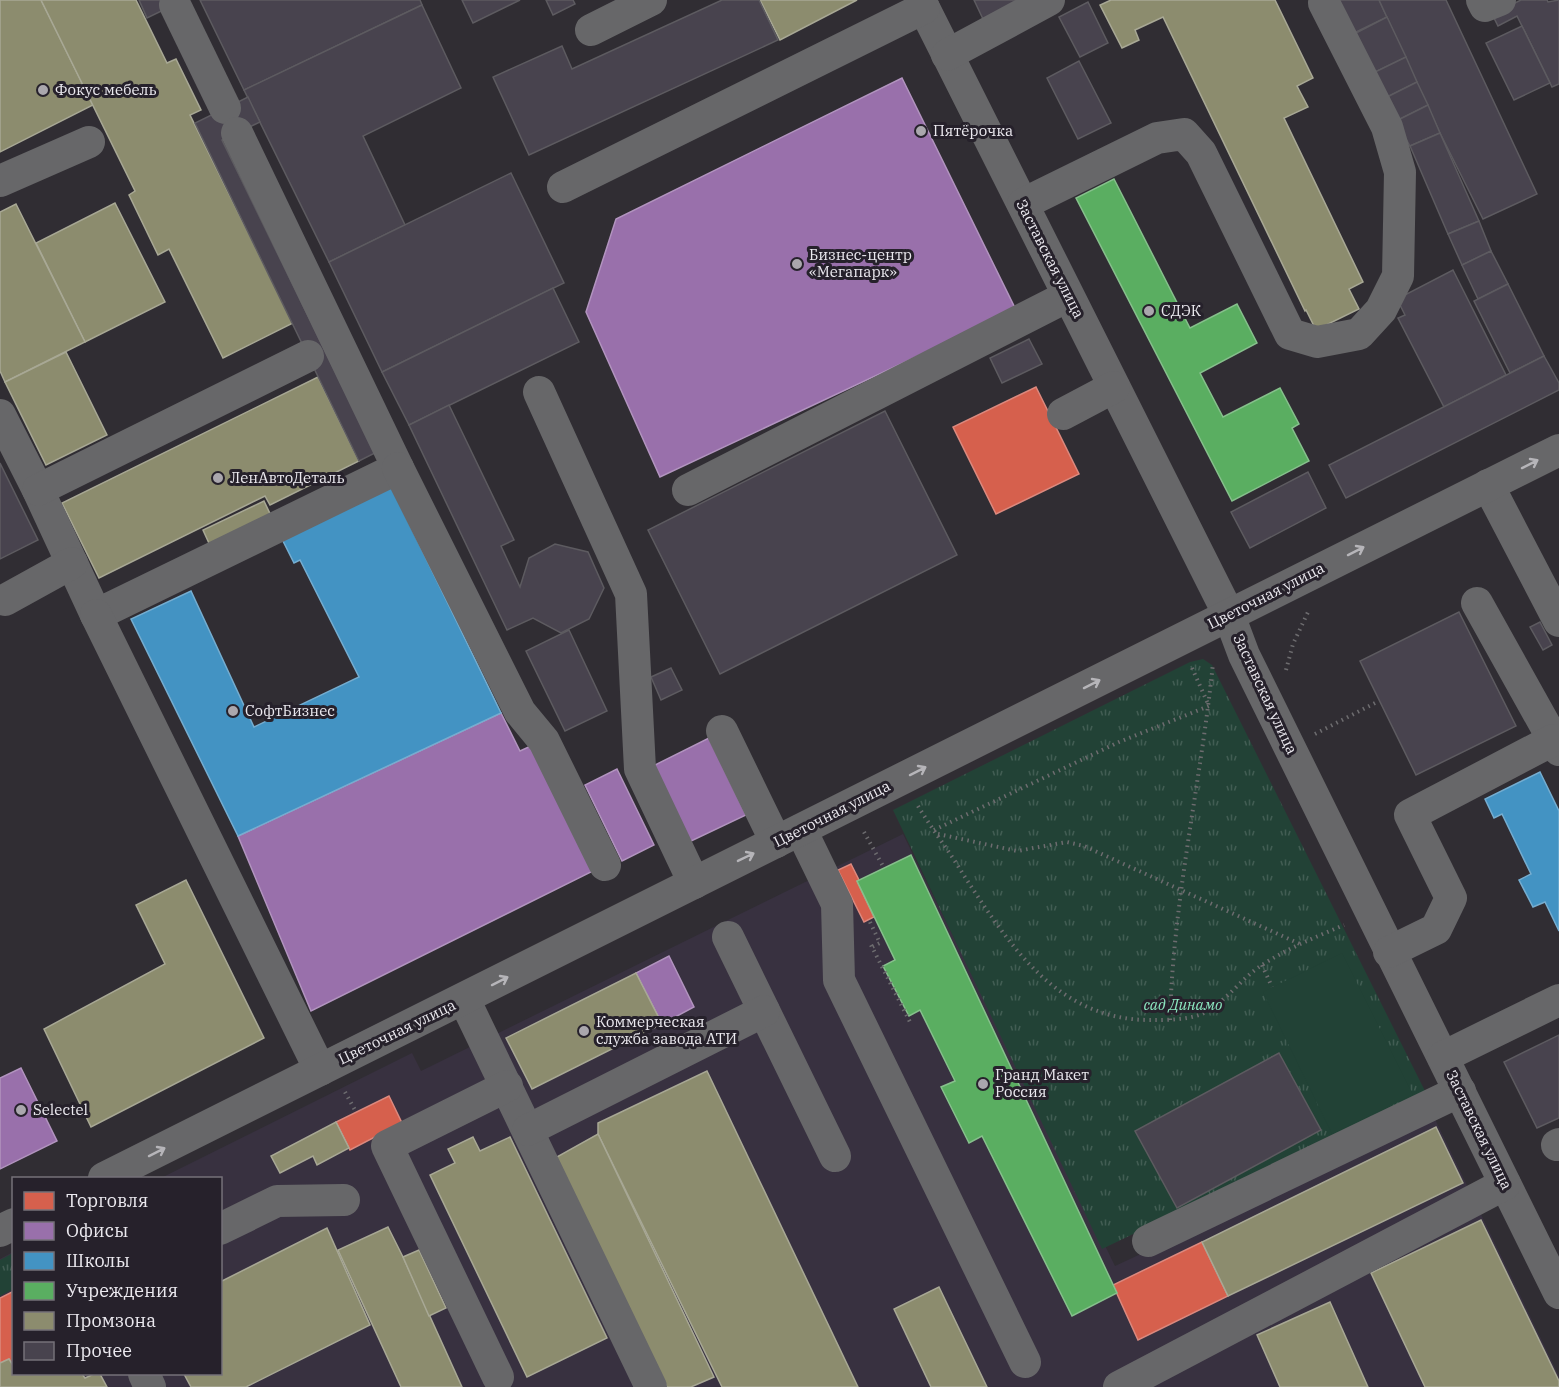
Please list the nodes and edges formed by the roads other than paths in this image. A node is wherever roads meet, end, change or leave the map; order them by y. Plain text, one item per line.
1 (651, 0) edge
2 (1048, 0) edge
3 (1482, 0) edge
4 (1500, 0) edge
5 (1324, 3) dead end
6 (922, 4) edge
7 (175, 5) dead end
8 (591, 30) dead end
9 (947, 55) junction
10 (89, 142) dead end
11 (0, 181) edge
12 (563, 187) dead end
13 (1023, 204) junction
14 (1068, 296) junction
15 (323, 349) junction
16 (1114, 387) junction
17 (539, 392) dead end
18 (1063, 414) dead end
19 (0, 415) edge
20 (1559, 450) edge
21 (398, 468) junction
22 (1488, 485) junction
23 (38, 490) junction
24 (688, 490) dead end
25 (72, 563) junction
26 (5, 600) dead end
27 (1478, 603) dead end
28 (96, 615) junction
29 (1229, 615) junction
30 (1559, 621) edge
31 (722, 731) dead end
32 (1556, 745) edge
33 (787, 837) junction
34 (605, 865) dead end
35 (694, 883) junction
36 (728, 937) dead end
37 (1389, 952) junction
38 (464, 999) junction
39 (1559, 1000) edge
40 (764, 1011) junction
41 (1443, 1057) junction
42 (330, 1077) junction
43 (507, 1086) junction
44 (1460, 1091) junction
45 (528, 1130) junction
46 (835, 1156) dead end
47 (123, 1174) edge
48 (1504, 1184) junction
49 (344, 1200) dead end
50 (222, 1228) edge
51 (1148, 1241) dead end
52 (1559, 1293) edge
53 (1025, 1362) dead end
54 (498, 1377) dead end
55 (651, 1387) edge
56 (1119, 1387) edge

1 - 8 street
2 - 9 street
3 - 4 street
5 - 13 street
6 - 9 street, Заставская улица
6 - 12 street
7 - 15 street
9 - 13 street, Заставская улица
10 - 11 street
13 - 14 street, Заставская улица
14 - 16 street, Заставская улица
14 - 24 street
15 - 21 street
15 - 23 street
16 - 18 street
16 - 29 street, Заставская улица
17 - 35 street
19 - 23 street
22 -> 20 street, Цветочная улица
21 - 28 street
21 - 34 street
29 -> 22 street, Цветочная улица
22 - 30 street
23 - 25 street
25 - 26 street
25 - 28 street
27 - 32 street
28 - 42 street
33 -> 29 street, Цветочная улица
29 - 37 street, Заставская улица
31 - 33 street
32 - 37 street
35 -> 33 street, Цветочная улица
33 - 53 street
38 -> 35 street, Цветочная улица
36 - 40 street
37 - 41 street, Заставская улица
38 - 42 street, Цветочная улица
38 - 43 street
39 - 41 street
40 - 45 street
40 - 46 street
41 - 44 street, Заставская улица
47 -> 42 street, Цветочная улица
43 - 45 street
43 - 54 street
44 - 48 street, Заставская улица
44 - 51 street
45 - 55 street
48 - 52 street, Заставская улица
48 - 56 street
49 - 50 street

